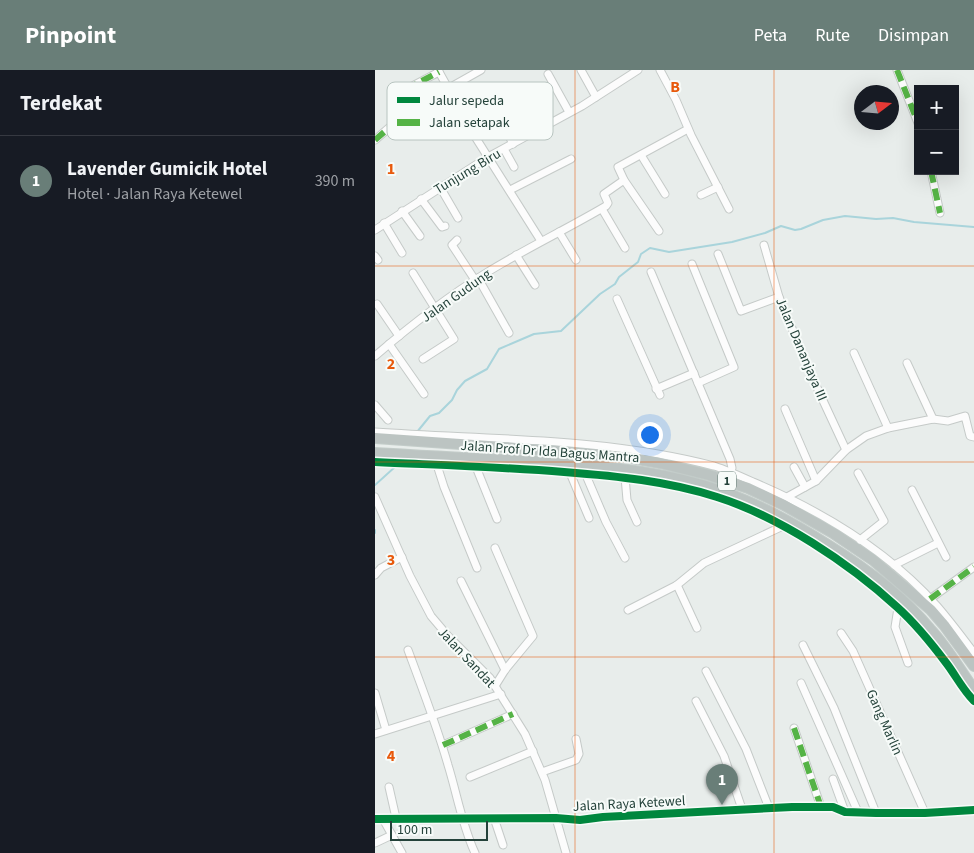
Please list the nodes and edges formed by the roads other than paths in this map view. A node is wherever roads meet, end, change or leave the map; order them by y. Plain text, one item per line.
1 (481, 70) edge
2 (581, 70) edge
3 (638, 70) edge
4 (660, 70) edge
5 (897, 70) edge
6 (439, 71) edge
7 (548, 74) dead end
8 (419, 82) edge
9 (445, 82) edge
10 (460, 82) edge
11 (552, 82) edge
12 (553, 83) edge
13 (596, 97) junction
14 (569, 112) junction
15 (914, 113) edge
16 (553, 121) edge
17 (688, 129) junction
18 (387, 130) edge
19 (375, 140) edge
20 (477, 140) edge
21 (511, 140) edge
22 (520, 140) edge
23 (513, 144) junction
24 (503, 149) junction
25 (641, 155) junction
26 (488, 157) junction
27 (571, 159) dead end
28 (514, 167) dead end
29 (932, 175) edge
30 (624, 180) junction
31 (441, 187) junction
32 (718, 187) junction
33 (510, 190) junction
34 (665, 194) dead end
35 (701, 196) dead end
36 (421, 199) junction
37 (602, 209) junction
38 (729, 210) dead end
39 (402, 211) junction
40 (940, 213) dead end
41 (459, 218) dead end
42 (384, 224) junction
43 (445, 226) dead end
44 (375, 230) edge
45 (559, 232) junction
46 (659, 232) dead end
47 (420, 236) dead end
48 (457, 240) dead end
49 (541, 241) junction
50 (764, 245) dead end
51 (625, 248) dead end
52 (402, 253) dead end
53 (718, 254) dead end
54 (516, 255) junction
55 (576, 260) dead end
56 (692, 264) dead end
57 (651, 272) dead end
58 (413, 273) dead end
59 (476, 279) junction
60 (535, 286) dead end
61 (779, 297) junction
62 (617, 299) dead end
63 (377, 304) dead end
64 (435, 309) junction
65 (509, 333) dead end
66 (399, 336) junction
67 (375, 344) edge
68 (389, 344) junction
69 (854, 352) dead end
70 (377, 354) edge
71 (423, 360) dead end
72 (907, 363) dead end
73 (694, 373) junction
74 (698, 383) junction
75 (424, 394) dead end
76 (375, 405) edge
77 (785, 409) dead end
78 (933, 419) junction
79 (388, 420) dead end
80 (888, 428) junction
81 (375, 432) edge
82 (400, 437) junction
83 (974, 437) edge
84 (375, 438) edge
85 (417, 438) junction
86 (846, 450) junction
87 (375, 453) edge
88 (575, 453) junction
89 (393, 459) junction
90 (410, 460) junction
91 (375, 462) edge
92 (437, 465) junction
93 (476, 467) junction
94 (794, 467) dead end
95 (572, 468) junction
96 (858, 473) dead end
97 (585, 474) junction
98 (726, 474) junction
99 (625, 477) junction
100 (816, 481) junction
101 (805, 487) junction
102 (912, 490) dead end
103 (719, 494) junction
104 (375, 497) edge
105 (787, 497) junction
106 (589, 518) dead end
107 (497, 519) dead end
108 (637, 522) dead end
109 (783, 526) junction
110 (860, 540) junction
111 (938, 543) junction
112 (495, 548) dead end
113 (402, 557) junction
114 (946, 557) dead end
115 (625, 558) dead end
116 (894, 565) junction
117 (974, 567) edge
118 (477, 568) dead end
119 (375, 575) edge
120 (871, 580) junction
121 (461, 581) dead end
122 (677, 585) junction
123 (931, 600) junction
124 (898, 608) junction
125 (628, 610) dead end
126 (697, 628) dead end
127 (841, 633) dead end
128 (803, 645) dead end
129 (407, 650) dead end
130 (974, 654) edge
131 (908, 663) dead end
132 (974, 666) edge
133 (505, 670) junction
134 (706, 671) dead end
135 (801, 683) dead end
136 (495, 686) junction
137 (974, 690) edge
138 (375, 693) edge
139 (501, 694) junction
140 (696, 700) dead end
141 (974, 701) edge
142 (513, 714) junction
143 (433, 715) junction
144 (793, 728) dead end
145 (385, 730) junction
146 (375, 734) edge
147 (576, 739) dead end
148 (443, 745) junction
149 (533, 751) junction
150 (542, 772) junction
151 (470, 777) dead end
152 (833, 779) dead end
153 (389, 787) dead end
154 (821, 806) junction
155 (769, 808) junction
156 (742, 809) junction
157 (974, 810) edge
158 (845, 812) junction
159 (858, 812) junction
160 (876, 813) junction
161 (925, 813) junction
162 (396, 818) junction
163 (494, 818) junction
164 (556, 818) junction
165 (379, 819) edge
166 (463, 819) junction
167 (392, 835) junction
168 (375, 843) edge
169 (503, 844) dead end
170 (402, 853) edge
171 (475, 853) edge
172 (566, 853) edge

1 - 10 street
2 - 13 street
3 - 13 street, Tunjung Biru
4 - 17 street
5 - 15 street
6 - 8 street
6 - 9 street
7 - 11 street
12 - 14 street
13 - 14 street, Tunjung Biru
14 - 16 street, Tunjung Biru
17 - 25 street
17 - 32 street
18 - 19 street
20 - 26 street
21 - 23 street
22 - 23 street, Tunjung Biru
23 - 24 street, Tunjung Biru
24 - 26 street, Tunjung Biru
24 - 28 street
25 - 30 street
25 - 34 street
26 - 31 street, Tunjung Biru
26 - 33 street
27 - 33 street
29 - 40 street
30 - 37 street
30 - 46 street
31 - 36 street, Tunjung Biru
31 - 41 street
32 - 35 street
32 - 38 street
33 - 49 street
36 - 39 street, Tunjung Biru
36 - 43 street
37 - 45 street, Jalan Gudung
37 - 51 street
39 - 42 street, Tunjung Biru
39 - 47 street
42 - 44 street, Tunjung Biru
42 - 52 street
45 - 49 street, Jalan Gudung
45 - 55 street
48 - 59 street
49 - 54 street, Jalan Gudung
50 - 61 street, Jalan Dananjaya III
53 - 61 street
54 - 59 street, Jalan Gudung
54 - 60 street
56 - 74 street
57 - 73 street
58 - 64 street
59 - 64 street, Jalan Gudung
59 - 65 street
61 - 86 street, Jalan Dananjaya III
62 - 73 street
63 - 66 street
64 - 66 street, Jalan Gudung
64 - 71 street
66 - 68 street, Jalan Gudung
67 - 70 street
68 - 70 street, Jalan Gudung
68 - 75 street
69 - 80 street
72 - 78 street
73 - 74 street
74 - 98 street
76 - 79 street
77 - 100 street
78 - 80 street
78 - 83 street
80 - 86 street
81 - 82 street
82 - 84 highway, Jalan Prof Dr Ida Bagus Mantra / 1
82 - 85 highway, Jalan Prof Dr Ida Bagus Mantra / 1
85 - 88 highway, Jalan Prof Dr Ida Bagus Mantra / 1
85 - 98 street
86 - 100 street
87 - 89 highway, Jalan Prof Dr Ida Bagus Mantra / 1
88 - 95 highway
88 - 98 highway, Jalan Prof Dr Ida Bagus Mantra / 1
89 - 90 highway, Jalan Prof Dr Ida Bagus Mantra / 1
89 - 91 street
90 - 92 street
90 - 95 highway, Jalan Prof Dr Ida Bagus Mantra / 1
92 - 93 street
92 - 118 street
93 - 95 street
93 - 107 street
94 - 101 street
95 - 97 street
95 - 103 highway, Jalan Prof Dr Ida Bagus Mantra / 1
95 - 106 street
96 - 110 street
97 - 99 street
97 - 115 street
98 - 105 street
98 - 132 highway, Jalan Prof Dr Ida Bagus Mantra / 1
99 - 103 street
99 - 108 street
100 - 101 street
101 - 105 street
102 - 111 street
103 - 109 street
103 - 120 highway, Jalan Prof Dr Ida Bagus Mantra / 1
104 - 113 street, Jalan Sandat
105 - 110 street
109 - 120 street
109 - 122 street
110 - 116 street
111 - 114 street
111 - 116 street
112 - 133 street
113 - 119 street
113 - 136 street, Jalan Sandat
116 - 123 street
117 - 123 street
120 - 124 street
120 - 137 highway, Jalan Prof Dr Ida Bagus Mantra / 1
121 - 133 street
122 - 125 street
122 - 126 street
123 - 130 street
124 - 131 street
124 - 141 street
127 - 161 street, Gang Marlin
128 - 160 street
129 - 143 street
133 - 136 street
134 - 155 street
135 - 159 street
136 - 139 street, Jalan Sandat
138 - 145 street
139 - 142 street, Jalan Sandat
139 - 143 street
140 - 156 street
142 - 148 street
142 - 149 street, Jalan Sandat
143 - 145 street
143 - 148 street
144 - 154 street
145 - 146 street
147 - 150 street
148 - 166 street
149 - 150 street, Jalan Sandat
149 - 151 street
150 - 164 street, Jalan Sandat
152 - 158 street
153 - 162 street
154 - 155 street, Jalan Raya Ketewel
154 - 158 street, Jalan Raya Ketewel
155 - 156 street, Jalan Raya Ketewel
156 - 164 street, Jalan Raya Ketewel
157 - 161 street, Jalan Raya Ketewel
158 - 159 street, Jalan Raya Ketewel
159 - 160 street, Jalan Raya Ketewel
160 - 161 street, Jalan Raya Ketewel
162 - 165 street, Jalan Raya Ketewel
162 - 166 street, Jalan Raya Ketewel
163 - 164 street, Jalan Raya Ketewel
163 - 166 street, Jalan Raya Ketewel
163 - 169 street
164 - 172 street, Jalan Sandat
165 - 167 street
166 - 171 street
167 - 168 street
167 - 170 street

